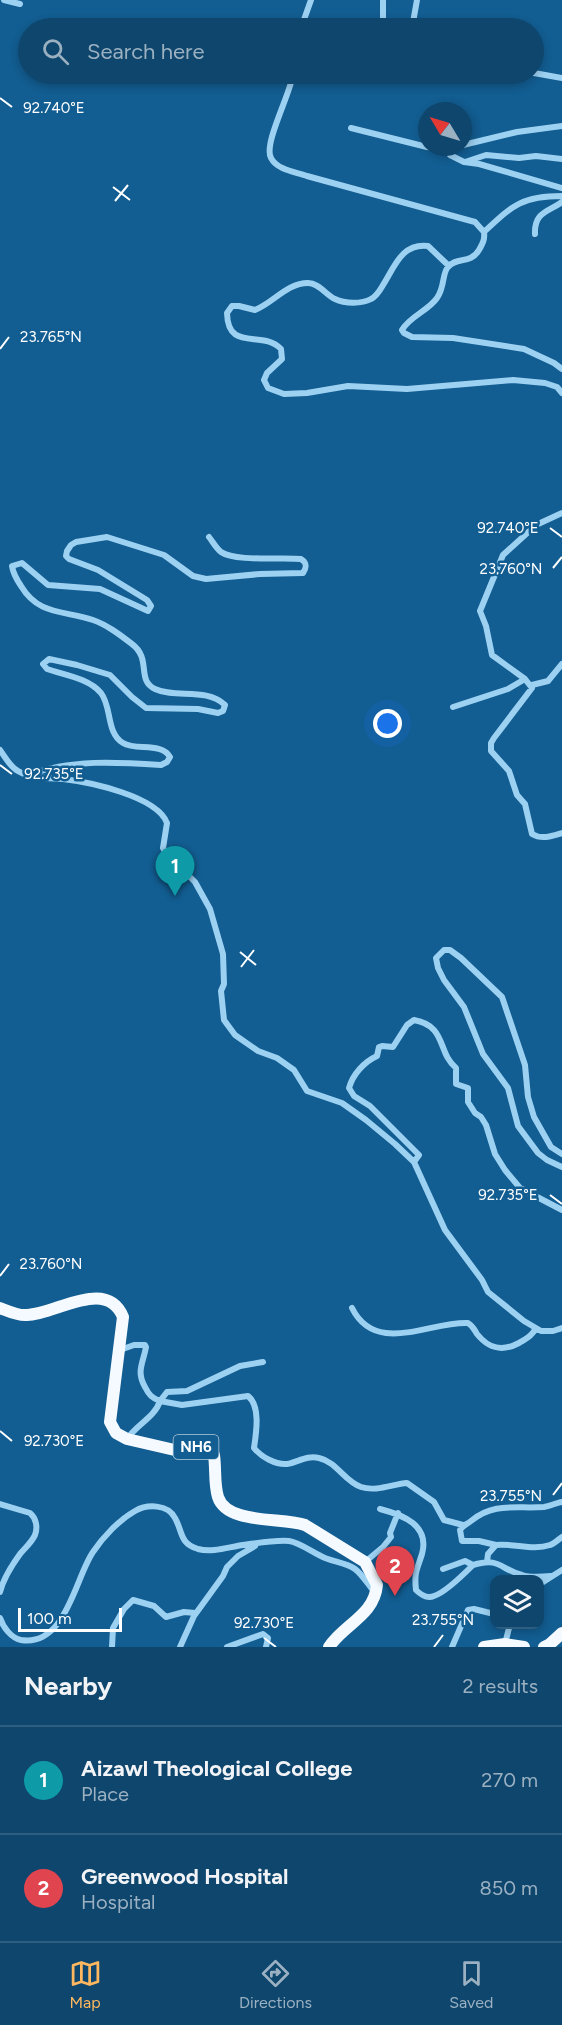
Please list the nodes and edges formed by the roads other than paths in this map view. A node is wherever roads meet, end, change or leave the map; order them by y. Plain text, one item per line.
1 (4, 0) edge
2 (311, 0) edge
3 (383, 0) edge
4 (417, 0) edge
5 (20, 4) dead end
6 (305, 18) edge
7 (383, 18) edge
8 (414, 18) edge
9 (544, 75) edge
10 (562, 78) edge
11 (290, 84) edge
12 (562, 126) edge
13 (351, 128) dead end
14 (472, 143) edge
15 (418, 145) edge
16 (452, 156) edge
17 (562, 159) edge
18 (464, 162) junction
19 (562, 188) edge
20 (562, 196) edge
21 (562, 202) edge
22 (484, 232) junction
23 (535, 234) dead end
24 (449, 266) junction
25 (562, 369) edge
26 (562, 393) edge
27 (562, 513) edge
28 (209, 537) dead end
29 (562, 664) edge
30 (525, 679) junction
31 (532, 685) junction
32 (453, 707) dead end
33 (0, 750) edge
34 (29, 775) junction
35 (562, 833) edge
36 (562, 1154) edge
37 (414, 1162) junction
38 (562, 1167) edge
39 (562, 1210) edge
40 (0, 1308) edge
41 (352, 1308) dead end
42 (536, 1328) junction
43 (562, 1328) edge
44 (119, 1350) junction
45 (263, 1362) dead end
46 (160, 1401) junction
47 (127, 1439) junction
48 (562, 1502) edge
49 (0, 1504) edge
50 (380, 1509) dead end
51 (398, 1513) junction
52 (464, 1525) junction
53 (562, 1537) edge
54 (258, 1544) junction
55 (496, 1545) junction
56 (365, 1562) junction
57 (487, 1562) junction
58 (473, 1565) junction
59 (443, 1569) dead end
60 (562, 1570) edge
61 (551, 1576) junction
62 (544, 1581) edge
63 (0, 1593) edge
64 (376, 1594) junction
65 (195, 1613) junction
66 (490, 1613) edge
67 (0, 1618) edge
68 (509, 1629) edge
69 (562, 1633) edge
70 (505, 1644) junction
71 (112, 1647) edge
72 (180, 1647) edge
73 (227, 1647) edge
74 (266, 1647) edge
75 (329, 1647) edge
76 (452, 1647) edge
77 (483, 1647) edge
78 (524, 1647) edge
79 (544, 1647) edge

1 - 5 street
2 - 6 street
3 - 7 street
4 - 8 street
9 - 10 street
11 - 22 street
12 - 14 street
13 - 15 street
16 - 18 street
17 - 18 street
18 - 19 street
20 - 22 street
21 - 23 street
22 - 24 street
24 - 25 street
24 - 26 street
27 - 30 street
28 - 34 street
29 - 31 street
30 - 31 street
30 - 32 street
31 - 35 street
33 - 34 street
34 - 37 street
36 - 38 street
37 - 39 street
37 - 42 street
40 - 44 highway
41 - 42 street
42 - 43 street
44 - 46 street
44 - 47 highway
45 - 46 street
46 - 47 street
46 - 52 street
47 - 56 highway, NH6
48 - 52 street
49 - 63 street
50 - 51 street
51 - 56 street
51 - 58 street
52 - 55 street
53 - 55 street
54 - 64 street
54 - 65 street
54 - 67 street
55 - 57 street
56 - 64 highway
57 - 58 street
57 - 61 street
58 - 59 street
60 - 61 street
61 - 62 street
64 - 75 highway
65 - 71 street
65 - 72 street
66 - 76 street
68 - 70 street
69 - 79 highway
70 - 77 highway
70 - 78 highway
73 - 74 street

